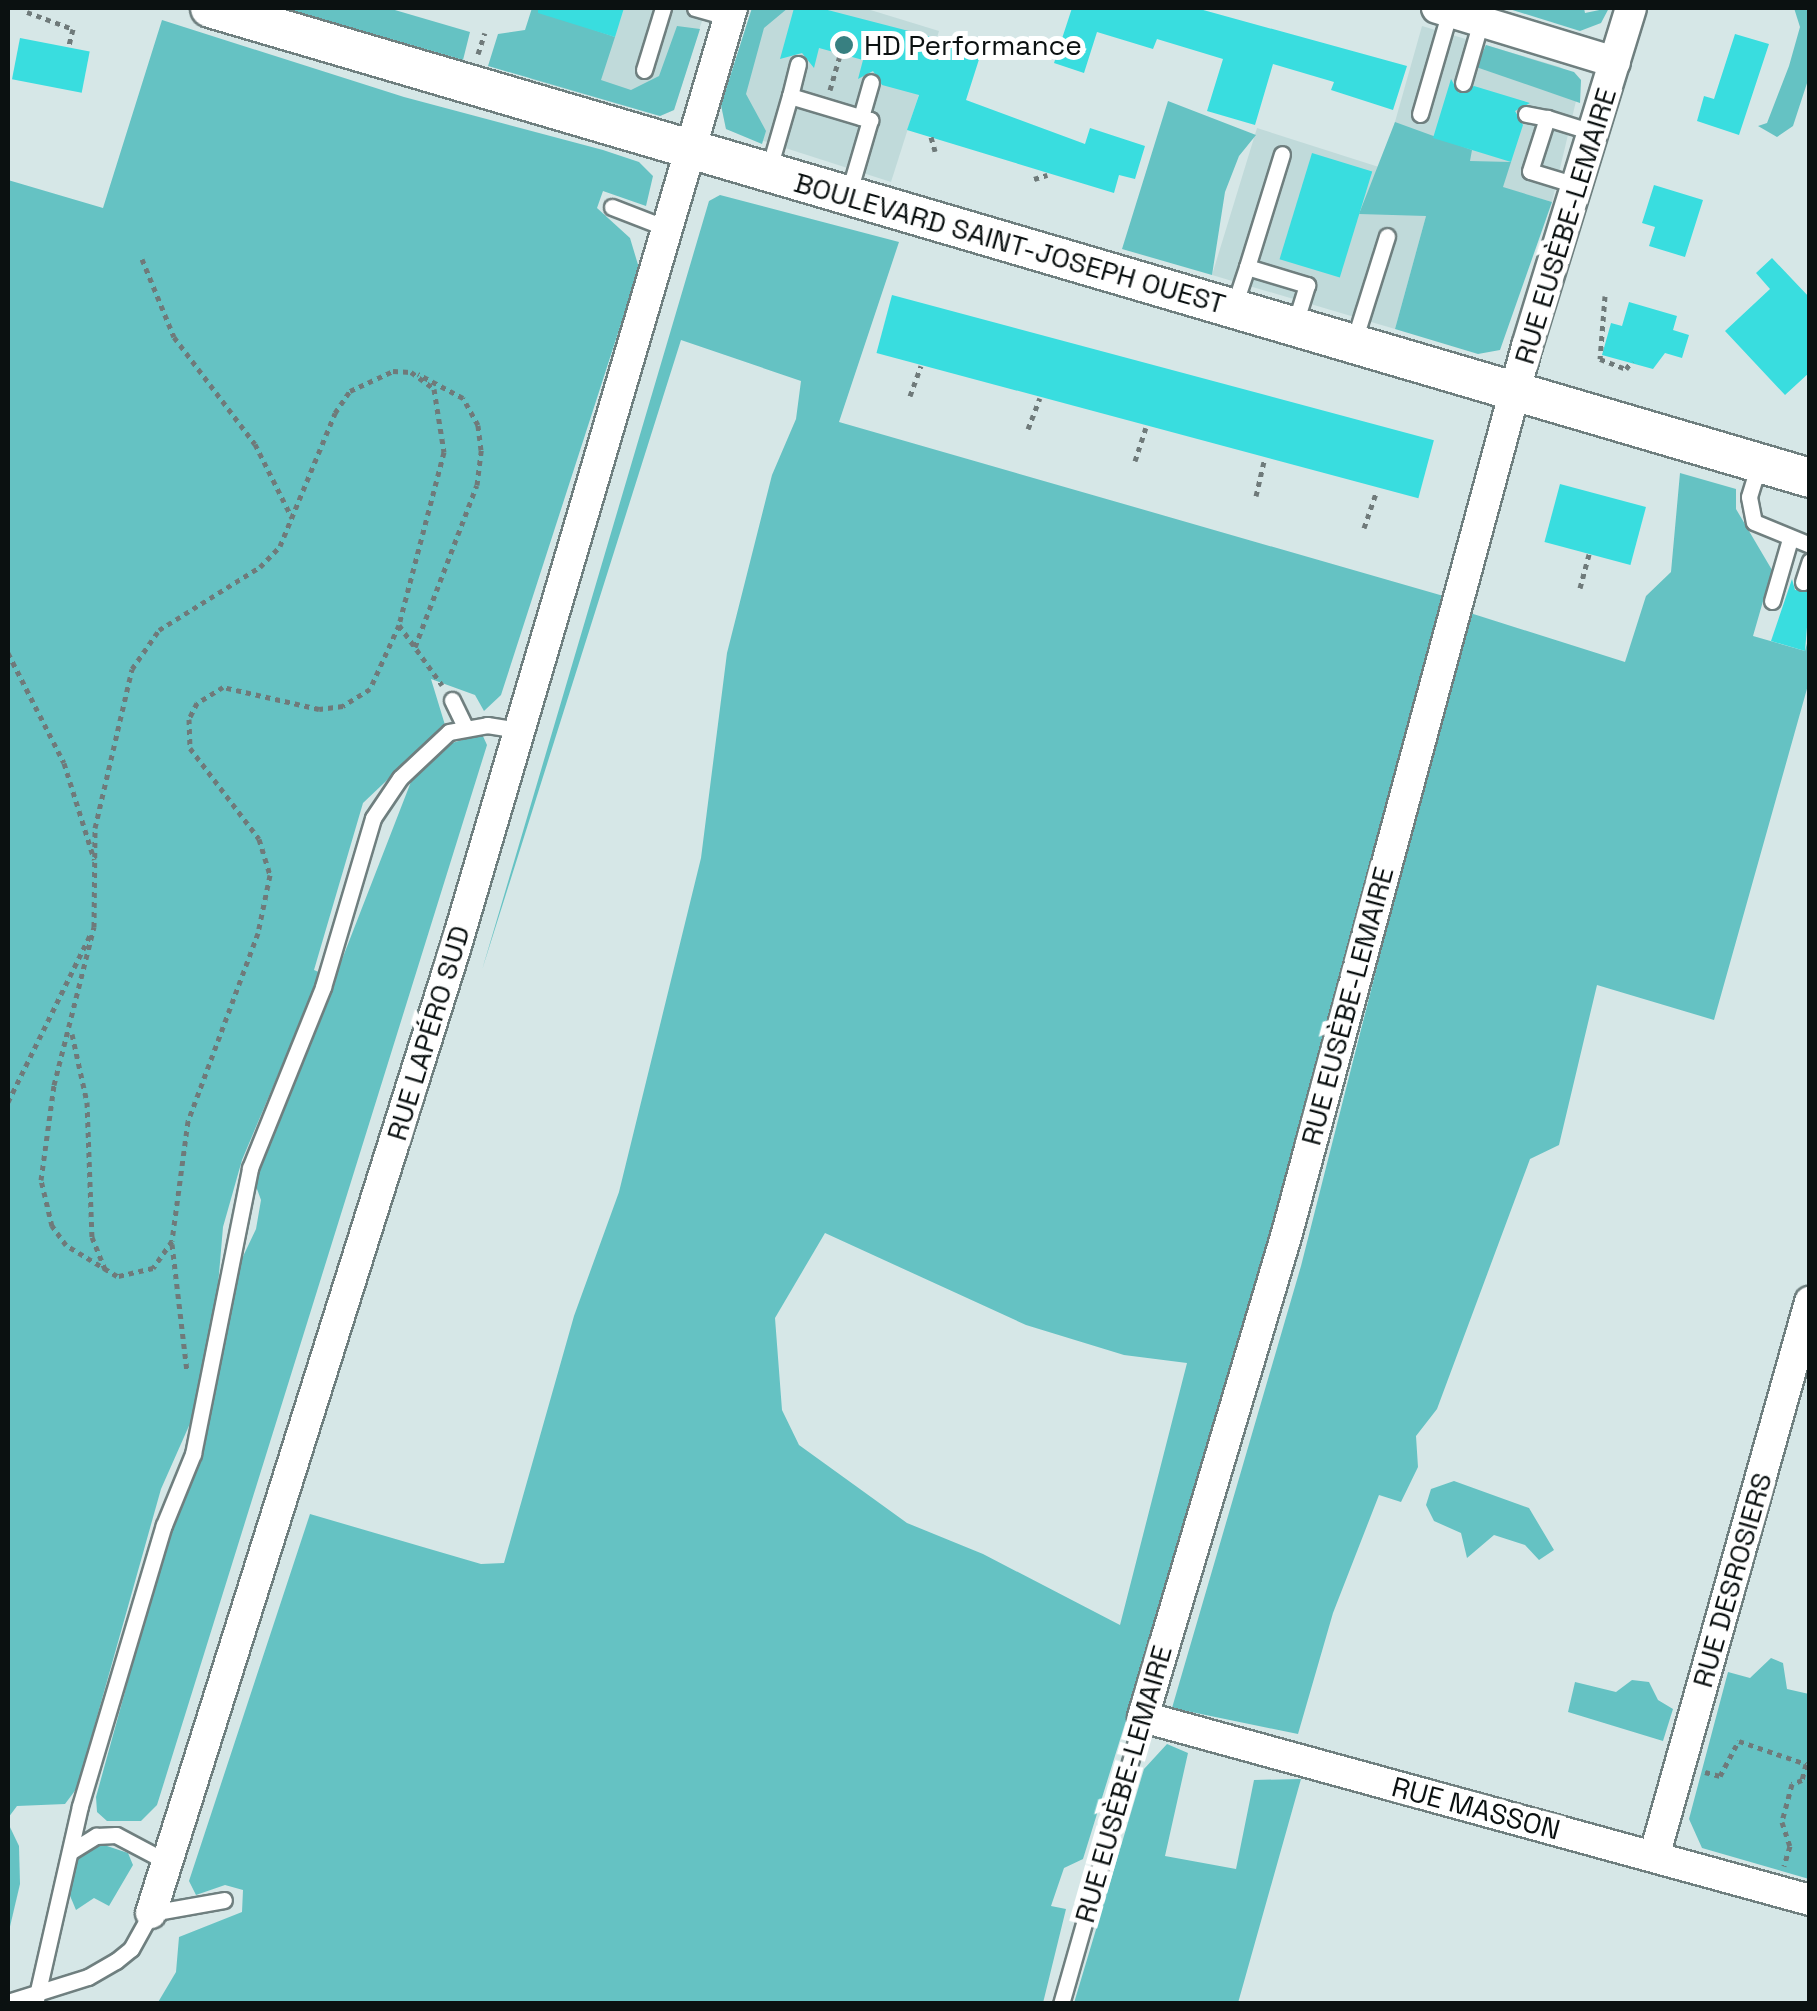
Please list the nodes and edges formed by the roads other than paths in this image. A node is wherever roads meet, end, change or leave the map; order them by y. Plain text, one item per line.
1 (210, 8) edge
2 (663, 8) edge
3 (695, 8) edge
4 (1631, 8) edge
5 (1443, 9) edge
6 (731, 13) edge
7 (1481, 21) junction
8 (1615, 62) junction
9 (798, 64) dead end
10 (644, 70) dead end
11 (871, 82) dead end
12 (1463, 83) dead end
13 (790, 96) junction
14 (1420, 114) dead end
15 (1526, 114) dead end
16 (860, 117) junction
17 (1546, 118) junction
18 (1595, 133) junction
19 (692, 150) junction
20 (1282, 154) dead end
21 (768, 172) junction
22 (1578, 186) junction
23 (848, 195) junction
24 (612, 207) dead end
25 (671, 230) junction
26 (1387, 236) dead end
27 (1247, 267) junction
28 (1232, 308) junction
29 (1294, 327) junction
30 (1353, 344) junction
31 (1514, 392) junction
32 (1759, 464) junction
33 (1810, 478) edge
34 (1790, 539) junction
35 (1810, 545) edge
36 (1810, 560) edge
37 (1803, 582) dead end
38 (1772, 601) dead end
39 (452, 700) road end
40 (466, 727) junction
41 (519, 730) junction
42 (1810, 1302) edge
43 (1143, 1717) junction
44 (70, 1852) junction
45 (1654, 1857) junction
46 (166, 1862) junction
47 (224, 1900) dead end
48 (1810, 1900) edge
49 (151, 1913) junction
50 (37, 1999) edge
51 (8, 2002) edge
52 (1061, 2004) edge

1 - 19 street, BOULEVARD SAINT-JOSEPH OUEST
2 - 10 lane
3 - 6 lane
4 - 8 street, RUE EUSÈBE-LEMAIRE
5 - 7 street
5 - 14 lane
6 - 19 street, RUE LAPÉRO SUD
7 - 8 street
7 - 12 lane
8 - 18 street, RUE EUSÈBE-LEMAIRE
9 - 13 lane
11 - 16 lane
13 - 16 lane
13 - 21 lane
15 - 17 lane
16 - 23 lane
17 - 18 lane
17 - 22 lane
18 - 22 street, RUE EUSÈBE-LEMAIRE
19 - 21 street, BOULEVARD SAINT-JOSEPH OUEST
19 - 25 street, RUE LAPÉRO SUD
20 - 27 lane
21 - 23 street, BOULEVARD SAINT-JOSEPH OUEST
22 - 31 street, RUE EUSÈBE-LEMAIRE
23 - 28 street, BOULEVARD SAINT-JOSEPH OUEST
24 - 25 lane
25 - 41 street, RUE LAPÉRO SUD
26 - 30 lane
27 - 28 lane
27 - 29 lane
28 - 29 street, BOULEVARD SAINT-JOSEPH OUEST
29 - 30 street, BOULEVARD SAINT-JOSEPH OUEST
30 - 31 street, BOULEVARD SAINT-JOSEPH OUEST
31 - 32 street, BOULEVARD SAINT-JOSEPH OUEST
31 - 43 street, RUE EUSÈBE-LEMAIRE
32 - 33 street, BOULEVARD SAINT-JOSEPH OUEST
32 - 34 lane
34 - 35 lane
34 - 38 lane
36 - 37 lane
39 - 40 lane
40 - 41 lane
40 - 44 lane
41 - 46 street, RUE LAPÉRO SUD
42 - 45 street, RUE DESROSIERS
43 - 45 street, RUE MASSON
43 - 52 lane, RUE EUSÈBE-LEMAIRE
44 - 46 lane
44 - 50 lane
45 - 48 street, RUE MASSON
46 - 49 street, RUE LAPÉRO SUD
47 - 49 lane
49 - 50 lane
50 - 51 lane

